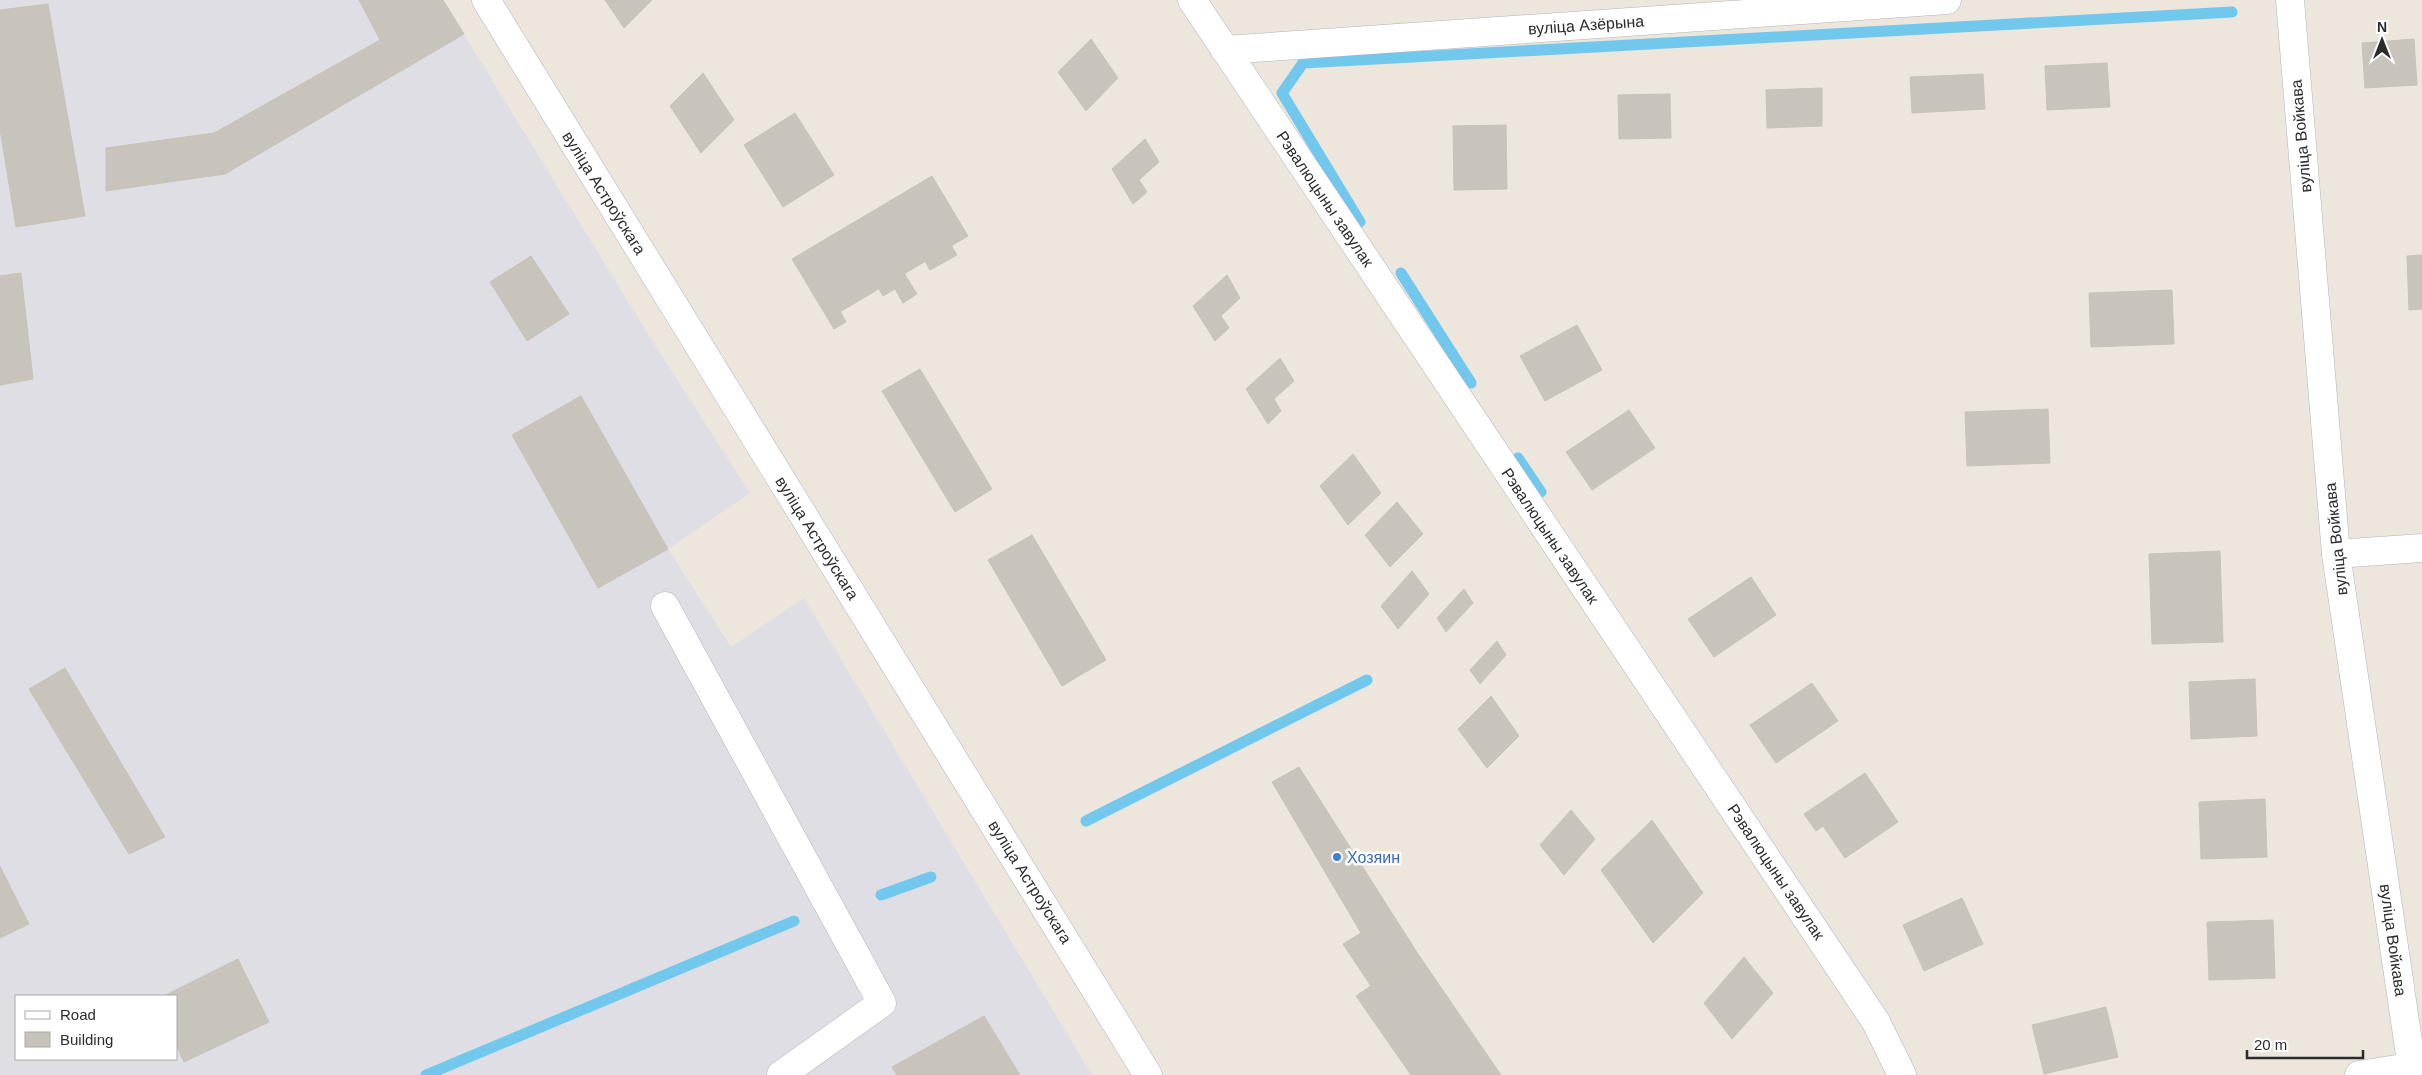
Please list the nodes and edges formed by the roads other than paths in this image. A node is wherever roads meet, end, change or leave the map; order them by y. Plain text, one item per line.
1 (486, 0) edge
2 (1192, 0) edge
3 (1948, 0) edge
4 (2290, 0) edge
5 (1225, 50) junction
6 (2422, 548) edge
7 (2336, 554) junction
8 (665, 606) dead end
9 (2415, 1068) edge
10 (781, 1075) edge
11 (1148, 1075) edge
12 (1902, 1075) edge
13 (2360, 1075) edge

1 - 11 street, вуліца Астроўскага
2 - 5 street, Рэвалюцыны завулак
3 - 5 street, вуліца Азёрына
4 - 7 street, вуліца Войкава
5 - 12 street, Рэвалюцыны завулак
6 - 7 street
7 - 9 street, вуліца Войкава
8 - 10 street
9 - 13 street

